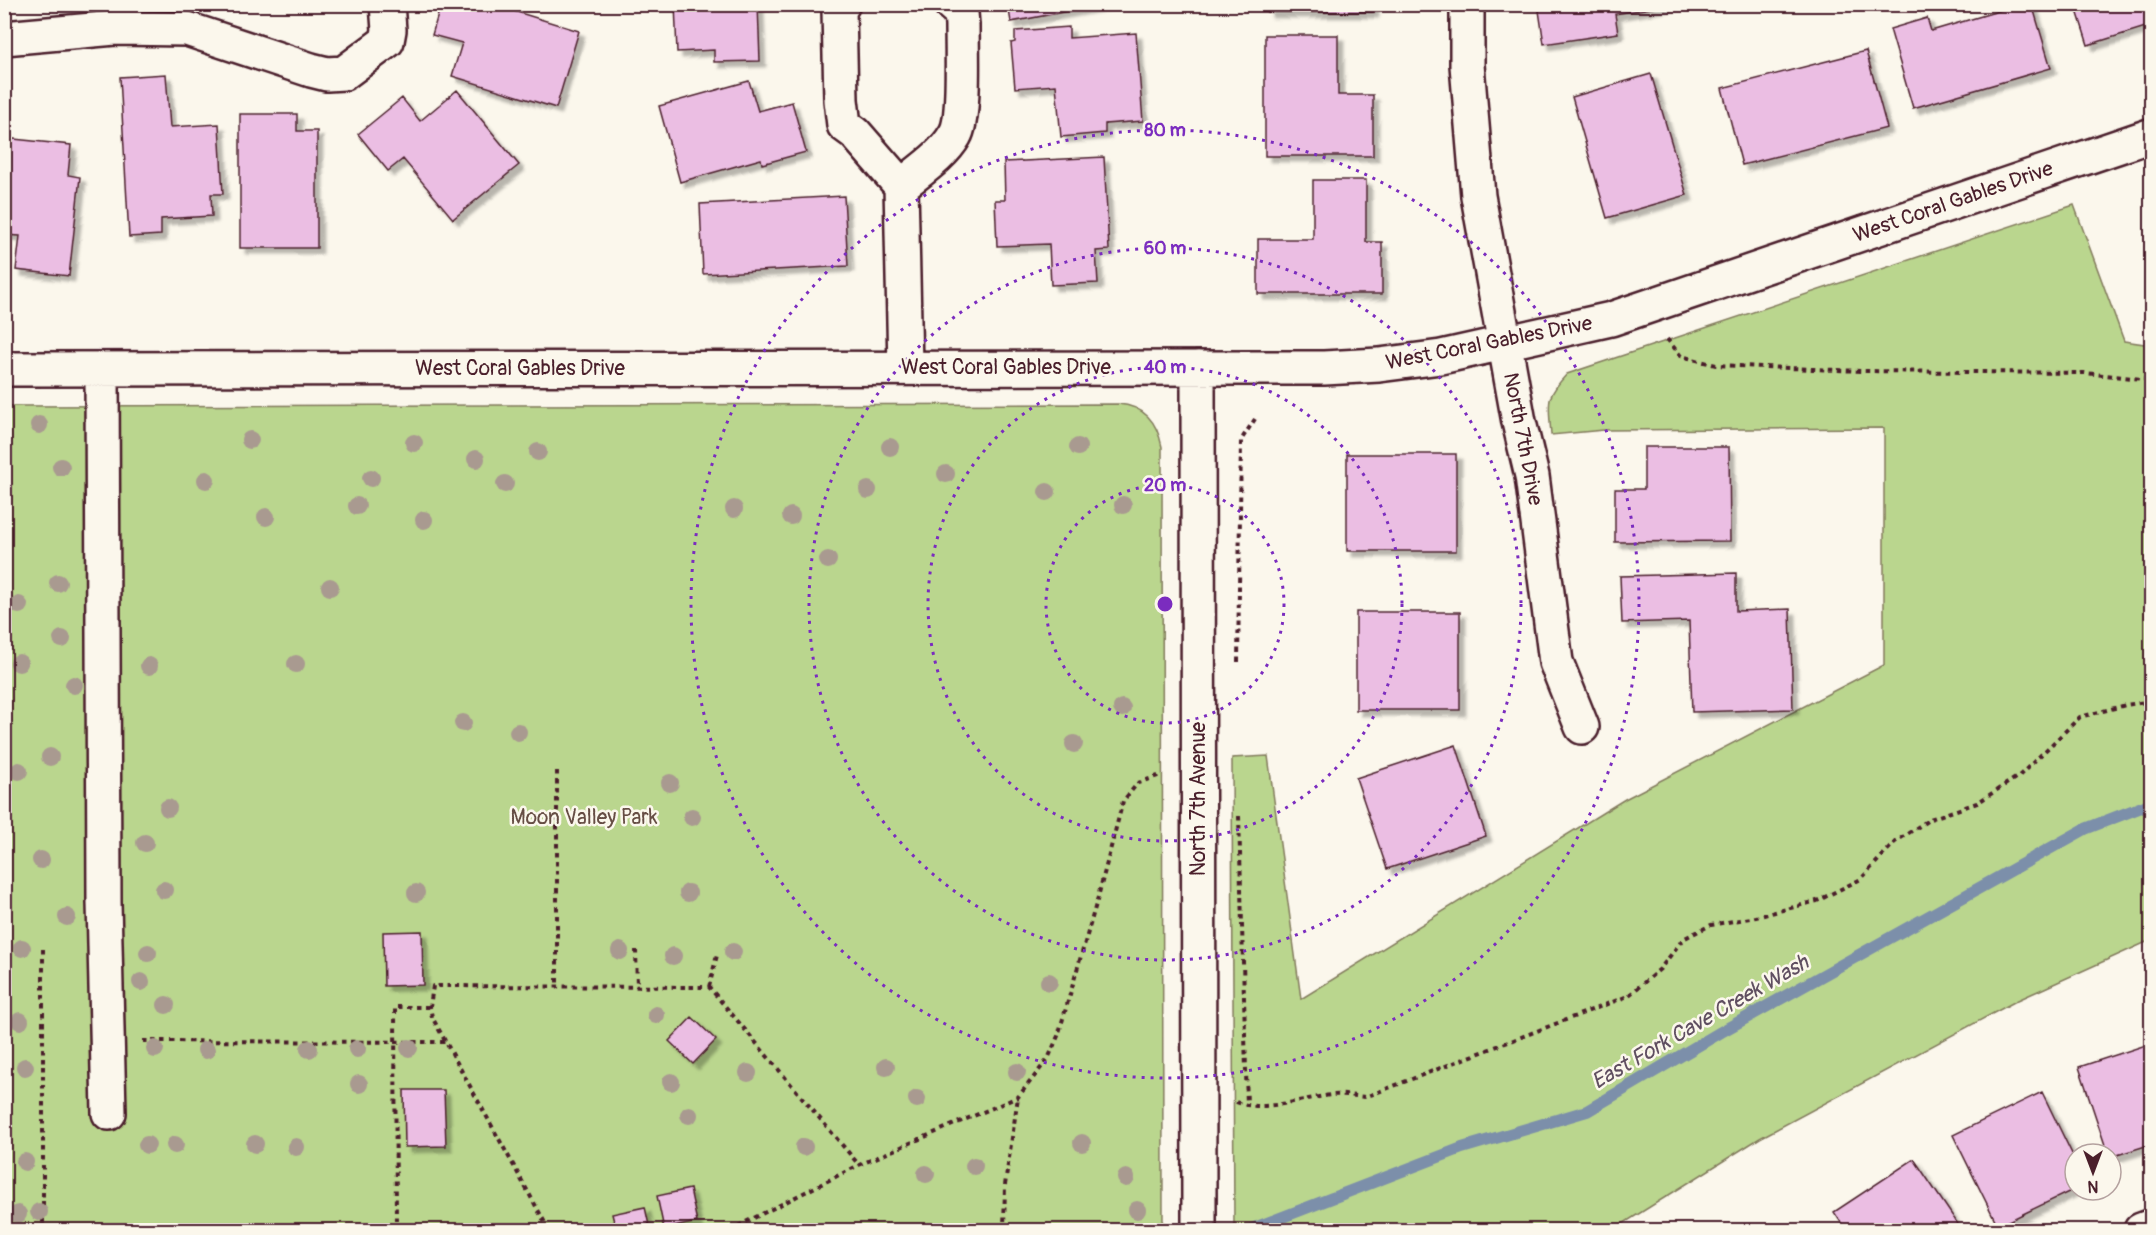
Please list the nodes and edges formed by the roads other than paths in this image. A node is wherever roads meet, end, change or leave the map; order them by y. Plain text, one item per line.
1 (387, 4) edge
2 (843, 4) edge
3 (951, 4) edge
4 (1467, 4) edge
5 (193, 17) edge
6 (4, 38) edge
7 (2151, 135) edge
8 (901, 186) junction
9 (1505, 344) junction
10 (905, 367) junction
11 (1198, 368) junction
12 (4, 369) edge
13 (102, 370) junction
14 (1582, 727) dead end
15 (109, 1113) dead end
16 (2151, 1226) edge
17 (1199, 1230) edge
18 (2141, 1230) edge

1 - 5 street
2 - 8 street
3 - 8 street
4 - 9 street, North 7th Drive
5 - 6 street
7 - 9 street, West Coral Gables Drive
8 - 10 street
9 - 11 street, West Coral Gables Drive
9 - 14 street, North 7th Drive
10 - 11 street, West Coral Gables Drive
10 - 13 street, West Coral Gables Drive
11 - 17 street, North 7th Avenue
12 - 13 street, West Coral Gables Drive
13 - 15 street
16 - 18 street

